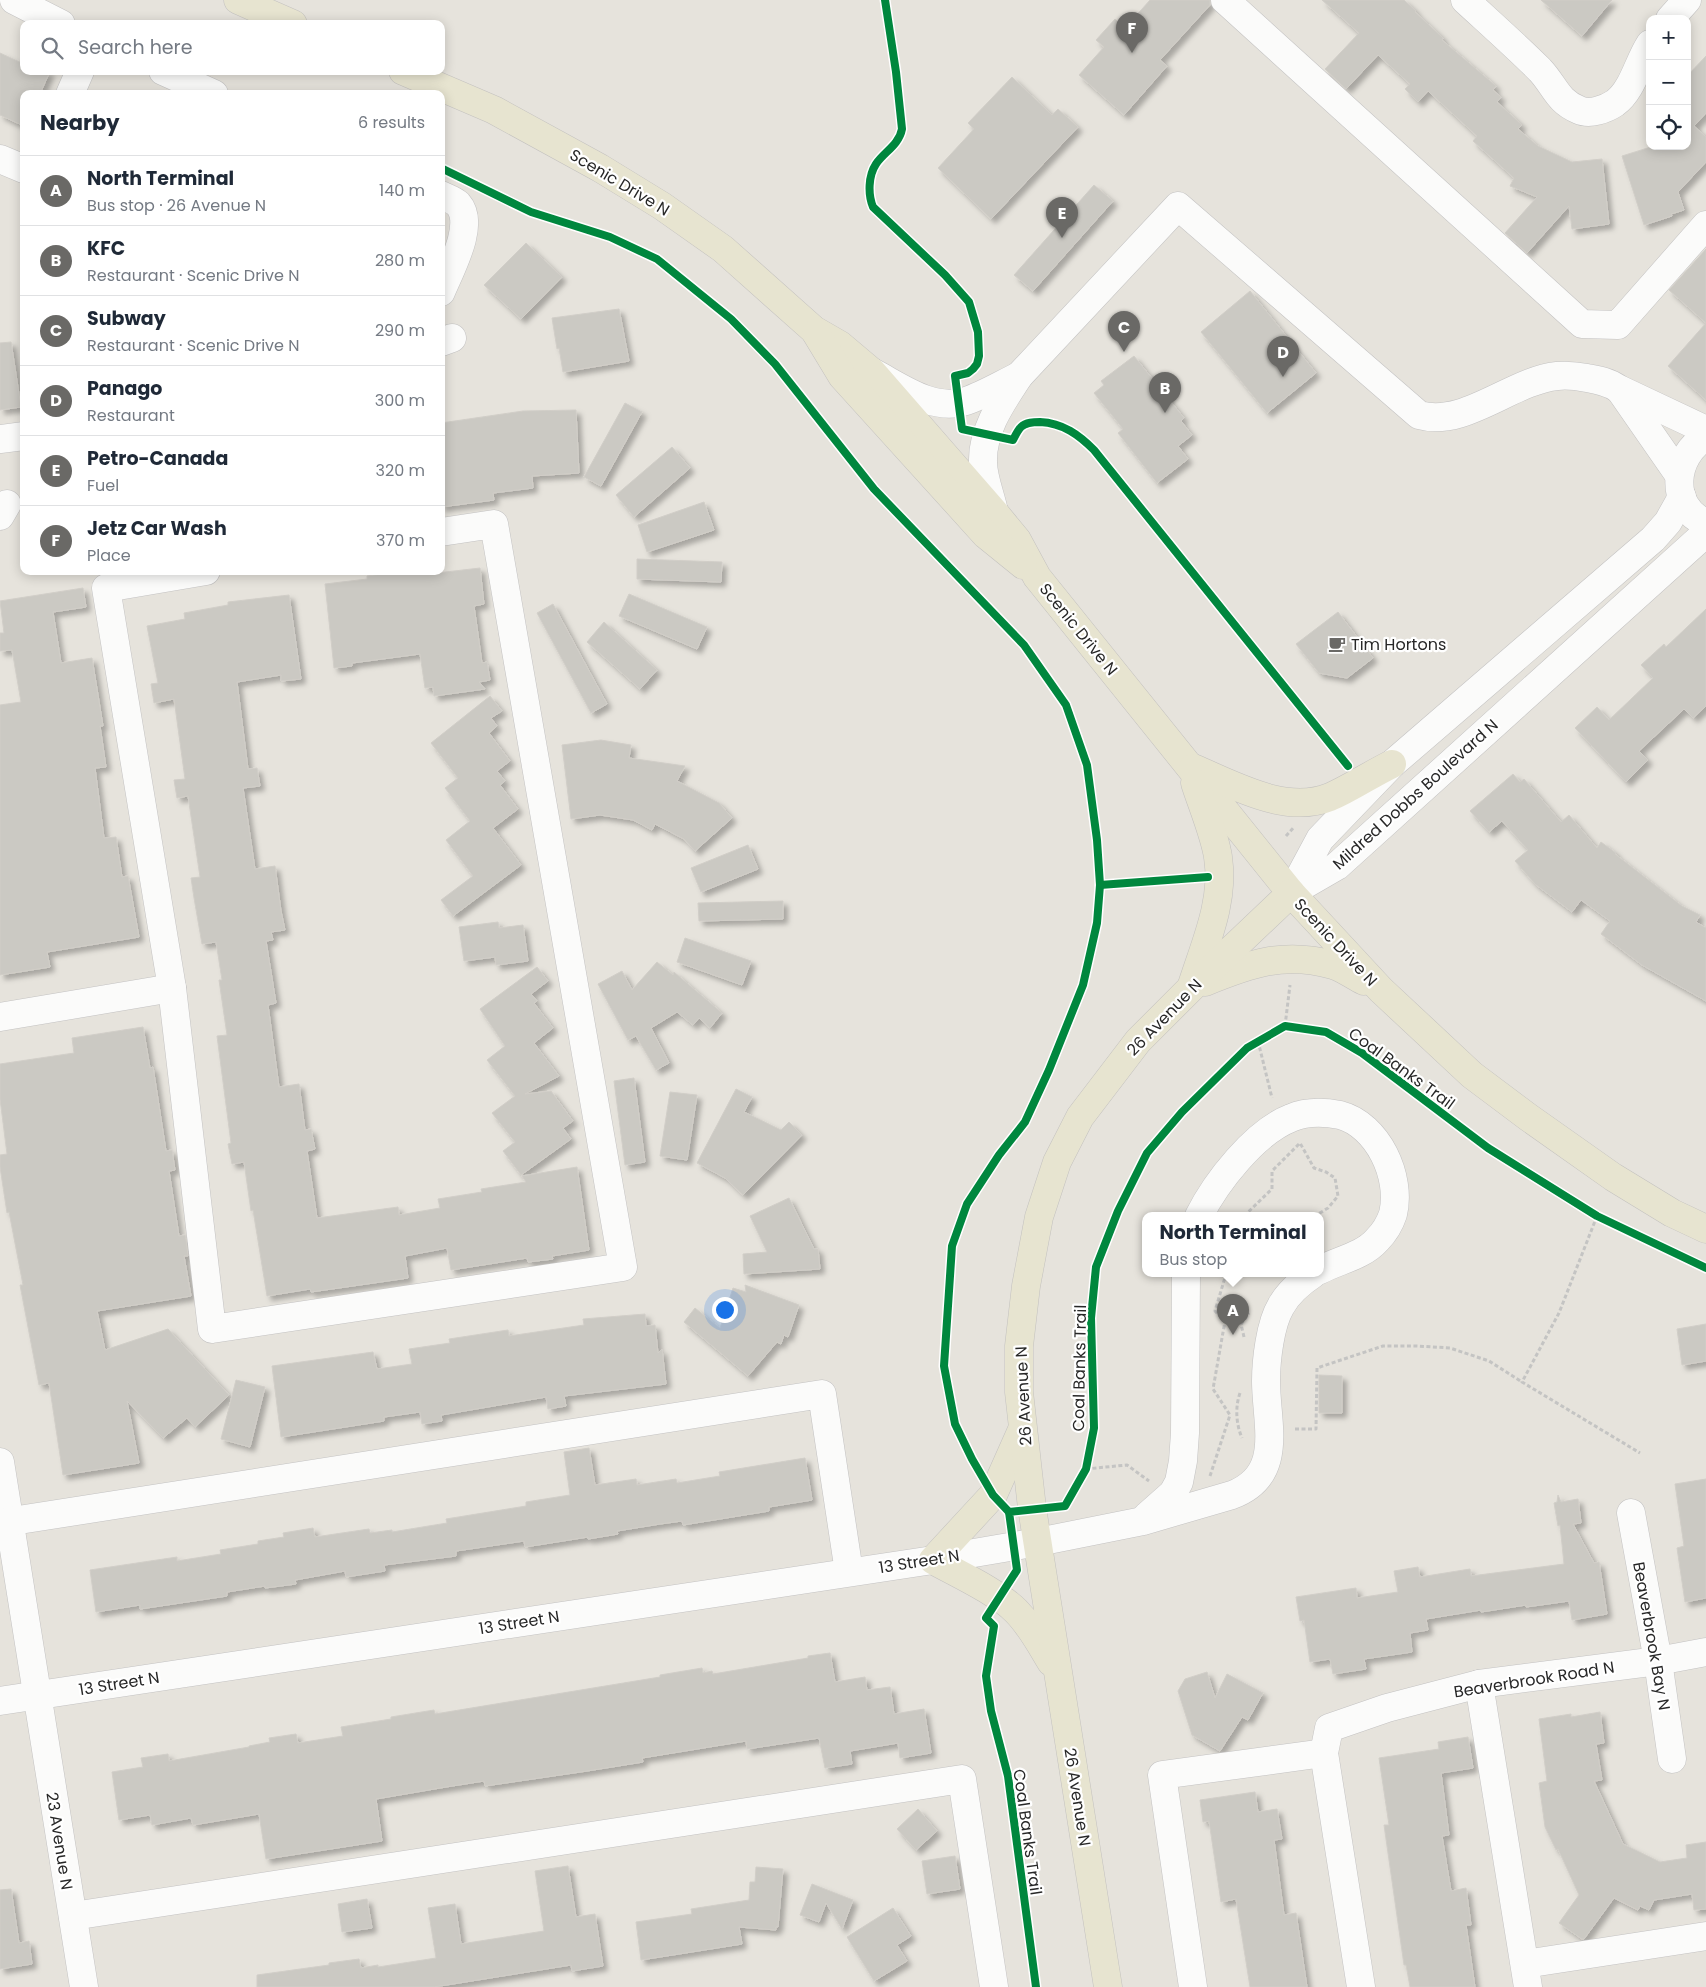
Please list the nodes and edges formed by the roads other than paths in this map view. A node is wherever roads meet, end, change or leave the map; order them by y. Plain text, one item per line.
1 (14, 0) edge
2 (238, 0) edge
3 (1225, 0) edge
4 (1465, 0) edge
5 (1687, 0) edge
6 (1674, 15) edge
7 (53, 20) edge
8 (284, 20) edge
9 (1646, 50) edge
10 (78, 75) edge
11 (173, 75) edge
12 (412, 75) edge
13 (72, 90) edge
14 (205, 90) edge
15 (0, 159) edge
16 (20, 167) edge
17 (445, 197) edge
18 (1706, 224) edge
19 (445, 282) edge
20 (814, 330) junction
21 (872, 372) junction
22 (1019, 376) junction
23 (1619, 389) junction
24 (1706, 430) edge
25 (20, 436) edge
26 (1706, 438) edge
27 (0, 439) edge
28 (1680, 486) junction
29 (994, 512) junction
30 (1706, 523) edge
31 (445, 531) edge
32 (1706, 533) edge
33 (182, 575) edge
34 (1037, 577) junction
35 (1392, 764) junction
36 (1189, 767) junction
37 (1291, 893) junction
38 (1192, 987) junction
39 (172, 988) junction
40 (1381, 990) junction
41 (0, 1017) edge
42 (1201, 1212) edge
43 (1706, 1229) edge
44 (1324, 1268) edge
45 (1186, 1277) edge
46 (1310, 1277) edge
47 (1023, 1428) junction
48 (0, 1462) edge
49 (1631, 1513) dead end
50 (1143, 1521) junction
51 (5, 1522) edge
52 (1038, 1542) junction
53 (933, 1560) junction
54 (850, 1572) junction
55 (1706, 1652) edge
56 (1658, 1661) junction
57 (1059, 1677) junction
58 (1480, 1684) junction
59 (36, 1696) junction
60 (0, 1701) edge
61 (1324, 1753) junction
62 (1672, 1759) dead end
63 (72, 1916) junction
64 (1706, 1936) edge
65 (1526, 1975) edge
66 (84, 1987) edge
67 (994, 1987) edge
68 (1108, 1987) edge
69 (1193, 1987) edge
70 (1361, 1987) edge

1 - 7 street
2 - 8 main road
3 - 18 street
4 - 9 street
5 - 6 street
10 - 13 street
11 - 14 street
12 - 20 main road, Scenic Drive N
15 - 16 street
17 - 19 street
20 - 21 main road, Scenic Drive N
20 - 34 main road, Scenic Drive N
21 - 22 street
21 - 29 main road, Scenic Drive N
22 - 23 street
22 - 29 street
23 - 24 street
23 - 28 street
25 - 27 street
26 - 28 street, Mildred Dobbs Boulevard N
28 - 30 street
28 - 35 street, Mildred Dobbs Boulevard N
29 - 34 main road, Scenic Drive N
31 - 39 street
32 - 37 street, Mildred Dobbs Boulevard N
33 - 39 street
34 - 36 main road, Scenic Drive N
35 - 36 main road
35 - 37 street, Mildred Dobbs Boulevard N
36 - 37 main road, Scenic Drive N
36 - 38 main road
37 - 38 main road, 26 Avenue N
37 - 40 main road, Scenic Drive N
38 - 40 main road
38 - 47 main road, 26 Avenue N
39 - 41 street
40 - 43 main road, Scenic Drive N
42 - 44 street
45 - 50 street
46 - 50 street, 13 Street N
47 - 52 main road, 26 Avenue N
47 - 53 main road
48 - 51 street, 23 Avenue N
49 - 56 street, Beaverbrook Bay N
50 - 52 street, 13 Street N
51 - 54 street
51 - 59 street, 23 Avenue N
52 - 53 street, 13 Street N
52 - 57 main road, 26 Avenue N
53 - 54 street, 13 Street N
53 - 57 main road
54 - 59 street, 13 Street N
55 - 56 street, Beaverbrook Road N
56 - 58 street, Beaverbrook Road N
56 - 62 street, Beaverbrook Bay N
57 - 68 main road, 26 Avenue N
58 - 61 street, Beaverbrook Road N
58 - 65 street
59 - 60 street, 13 Street N
59 - 63 street, 23 Avenue N
61 - 69 street
61 - 70 street, Beaverbrook Road N
63 - 66 street, 23 Avenue N
63 - 67 street
64 - 65 street

